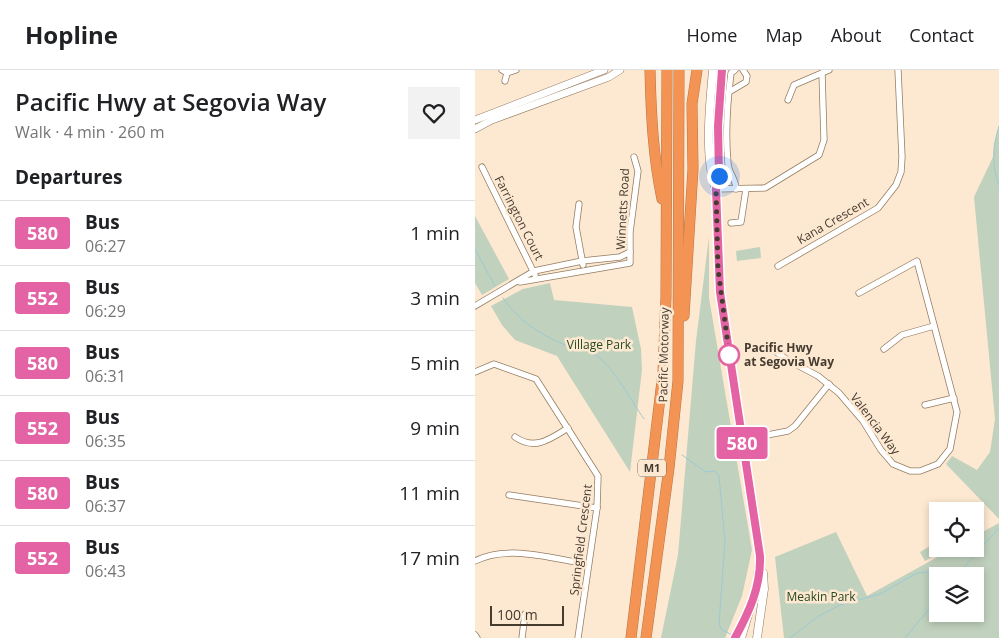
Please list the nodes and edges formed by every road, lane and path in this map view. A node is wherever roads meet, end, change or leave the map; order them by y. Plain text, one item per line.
1 (516, 70) edge
2 (603, 70) edge
3 (619, 70) edge
4 (650, 70) edge
5 (667, 70) edge
6 (679, 70) edge
7 (697, 70) edge
8 (713, 70) edge
9 (722, 70) edge
10 (735, 70) edge
11 (743, 70) edge
12 (829, 70) edge
13 (898, 70) edge
14 (505, 72) edge
15 (822, 73) junction
16 (505, 81) dead end
17 (729, 92) junction
18 (788, 100) dead end
19 (475, 120) edge
20 (475, 129) edge
21 (634, 157) dead end
22 (482, 167) dead end
23 (716, 189) junction
24 (736, 189) junction
25 (745, 189) junction
26 (579, 204) dead end
27 (666, 222) junction
28 (731, 223) dead end
29 (630, 252) junction
30 (582, 261) junction
31 (778, 266) dead end
32 (583, 270) junction
33 (535, 271) junction
34 (536, 279) junction
35 (520, 282) junction
36 (859, 293) dead end
37 (475, 306) edge
38 (934, 326) junction
39 (884, 349) dead end
40 (775, 350) dead end
41 (475, 372) edge
42 (678, 381) junction
43 (829, 384) junction
44 (954, 398) junction
45 (925, 405) dead end
46 (568, 428) junction
47 (515, 437) dead end
48 (741, 440) junction
49 (509, 496) dead end
50 (597, 508) junction
51 (475, 561) edge
52 (588, 564) junction
53 (760, 568) junction
54 (525, 614) dead end
55 (744, 625) junction
56 (522, 638) edge
57 (578, 638) edge
58 (631, 638) edge
59 (646, 638) edge
60 (735, 638) edge
61 (741, 638) edge
62 (757, 638) edge

1 - 14 street
2 - 19 street
3 - 20 street
4 - 27 highway
5 - 27 highway, Pacific Motorway / M1
6 - 42 highway, Pacific Motorway / M1
7 - 42 highway
8 - 23 main road
9 - 23 main road
10 - 17 street
11 - 17 street
12 - 15 street
13 - 31 street, Kana Crescent
14 - 16 street
15 - 18 street
15 - 25 street
17 - 24 street
21 - 29 street, Winnetts Road
22 - 33 street, Farrington Court
23 - 24 street
23 - 48 main road
24 - 25 street
25 - 28 street
26 - 30 street
27 - 58 highway, Pacific Motorway / M1
29 - 30 street
29 - 32 street, Winnetts Road
30 - 32 street
30 - 33 street
32 - 34 street
33 - 34 street, Farrington Court
33 - 35 street
34 - 35 street
35 - 37 street
36 - 38 street, Valencia Way
38 - 39 street
38 - 44 street, Valencia Way
40 - 43 street, Valencia Way
41 - 46 street, Springfield Crescent
42 - 59 highway, Pacific Motorway / M1
43 - 44 street, Valencia Way
43 - 48 street
44 - 45 street
46 - 47 street
46 - 50 street, Springfield Crescent
48 - 53 main road
49 - 50 street
50 - 52 street, Springfield Crescent
51 - 52 street
52 - 57 street, Springfield Crescent
53 - 55 main road
53 - 62 main road
54 - 56 street
55 - 60 main road
55 - 61 main road

